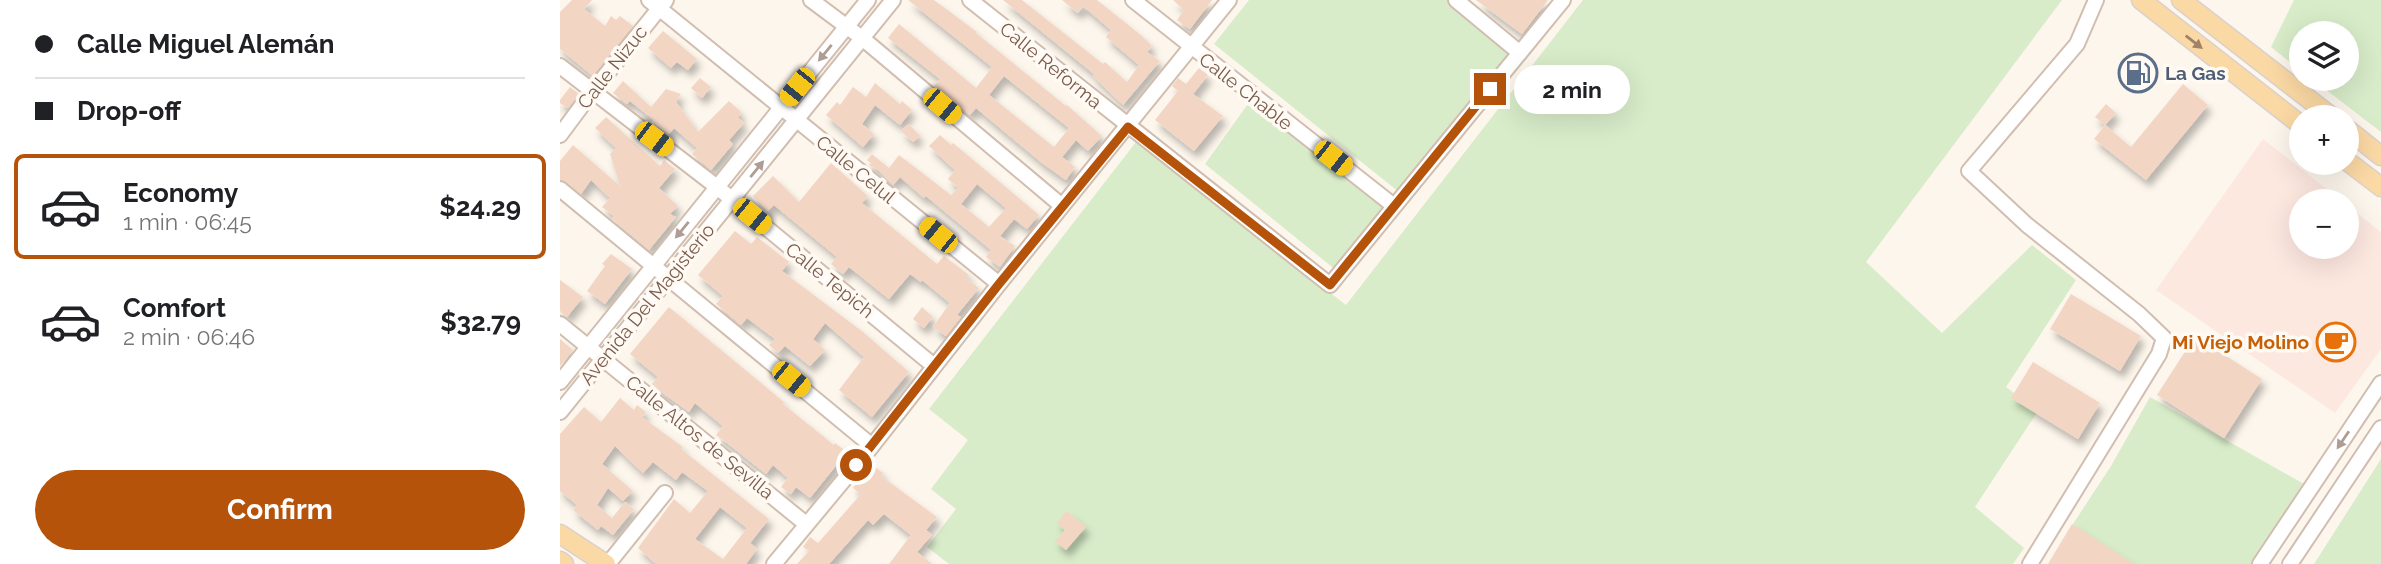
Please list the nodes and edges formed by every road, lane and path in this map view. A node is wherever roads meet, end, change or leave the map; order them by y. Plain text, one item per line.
1 (811, 0) edge
2 (868, 0) edge
3 (893, 0) edge
4 (970, 0) edge
5 (1133, 0) edge
6 (1229, 0) edge
7 (1456, 0) edge
8 (1563, 0) edge
9 (2096, 0) edge
10 (2141, 0) edge
11 (2181, 0) edge
12 (658, 3) edge
13 (845, 28) junction
14 (862, 38) junction
15 (1190, 47) junction
16 (1520, 53) junction
17 (560, 66) edge
18 (592, 92) junction
19 (2317, 105) edge
20 (782, 107) junction
21 (2289, 116) edge
22 (796, 121) junction
23 (1128, 127) junction
24 (560, 135) edge
25 (2359, 139) edge
26 (2381, 156) edge
27 (2359, 170) edge
28 (717, 187) junction
29 (2381, 187) edge
30 (560, 189) edge
31 (732, 200) junction
32 (1062, 206) junction
33 (1394, 206) junction
34 (653, 267) junction
35 (668, 278) junction
36 (999, 284) junction
37 (560, 324) edge
38 (589, 347) junction
39 (604, 358) junction
40 (934, 366) junction
41 (560, 382) edge
42 (2381, 383) edge
43 (560, 412) edge
44 (2381, 428) edge
45 (872, 446) junction
46 (665, 493) dead end
47 (806, 524) junction
48 (560, 534) edge
49 (607, 564) edge
50 (774, 564) edge
51 (2030, 564) edge
52 (2260, 564) edge
53 (2290, 564) edge

1 - 13 street
2 - 13 street, Avenida Del Magisterio
3 - 14 street, Avenida Del Magisterio
4 - 23 street, Calle Reforma
5 - 15 street, Calle Chable
6 - 15 street
7 - 16 street
8 - 16 street
9 - 51 street
10 -> 21 main road
11 - 19 main road
12 - 18 street, Calle Nizuc
12 - 20 street, Calle Celul
13 - 14 street
13 -> 20 street, Avenida Del Magisterio
14 - 22 street, Avenida Del Magisterio
14 - 32 street
15 - 23 street
15 - 33 street, Calle Chable
16 - 33 street
17 - 18 street, Calle Tepich
18 - 24 street, Calle Nizuc
18 - 28 street, Calle Tepich
20 - 22 street, Calle Celul
20 - 28 street, Avenida Del Magisterio
31 -> 22 street, Avenida Del Magisterio
22 - 36 street, Calle Celul
23 - 32 street
23 - 33 street, Calle Reforma
25 - 26 main road
27 - 29 main road
28 - 31 street, Calle Tepich
28 -> 34 street, Avenida Del Magisterio
30 - 34 street
31 - 35 street, Avenida Del Magisterio
31 - 40 street, Calle Tepich
32 - 36 street
34 - 35 street
34 - 38 street, Avenida Del Magisterio
35 - 39 street, Avenida Del Magisterio
35 - 45 street
36 - 40 street
37 - 38 street, Calle Altos de Sevilla
38 - 39 street, Calle Altos de Sevilla
38 - 41 street, Avenida Del Magisterio
39 - 43 street, Avenida Del Magisterio
39 - 47 street, Calle Altos de Sevilla
40 - 45 street
42 -> 52 street
44 - 53 street
45 - 47 street
46 - 49 street
47 - 50 street
48 - 49 main road

